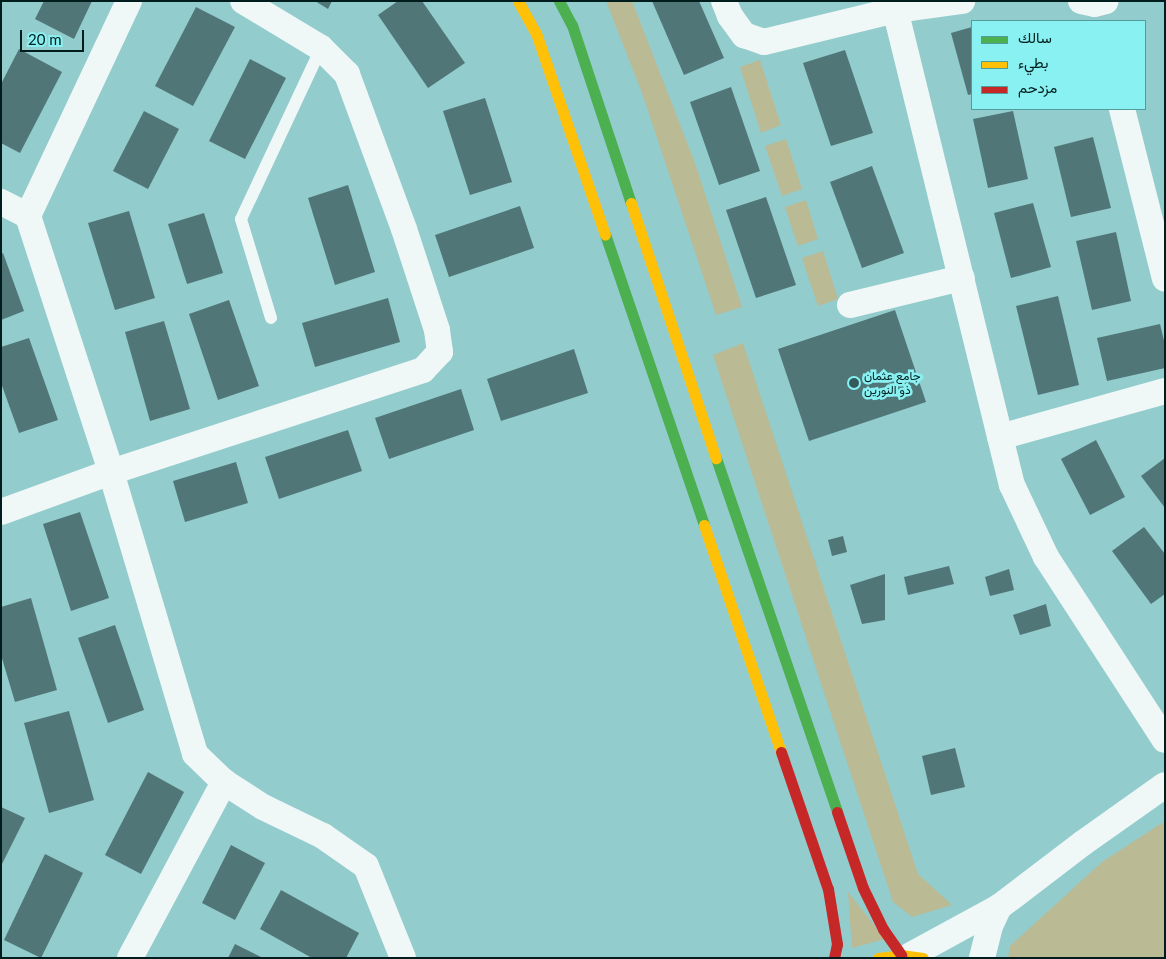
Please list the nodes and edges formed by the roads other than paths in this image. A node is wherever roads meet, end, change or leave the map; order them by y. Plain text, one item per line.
1 (129, 1) edge
2 (243, 1) edge
3 (518, 1) edge
4 (559, 1) edge
5 (724, 1) edge
6 (962, 1) edge
7 (894, 6) edge
8 (321, 48) junction
9 (1122, 110) edge
10 (1, 202) edge
11 (28, 216) junction
12 (625, 216) junction
13 (600, 224) junction
14 (962, 278) junction
15 (1165, 278) edge
16 (850, 305) dead end
17 (271, 318) dead end
18 (1165, 391) edge
19 (1000, 437) junction
20 (111, 472) junction
21 (3, 509) edge
22 (1165, 740) edge
23 (224, 782) junction
24 (1165, 785) edge
25 (1000, 907) junction
26 (912, 956) edge
27 (130, 958) edge
28 (403, 958) edge
29 (834, 958) edge
30 (878, 958) edge
31 (982, 958) edge

1 - 11 street
2 - 8 street
3 - 13 street
4 - 12 street
5 - 7 street
6 - 7 street
7 - 14 street
8 - 17 lane
8 - 20 street
9 - 15 street
10 - 11 street
11 - 20 street
12 - 13 street
12 - 26 street
13 - 29 street
14 - 16 street
14 - 19 street
18 - 19 street
19 - 22 street
20 - 21 street
20 - 23 street
23 - 27 street
23 - 28 street
24 - 25 street
25 - 26 street
25 - 31 street
26 - 30 street

